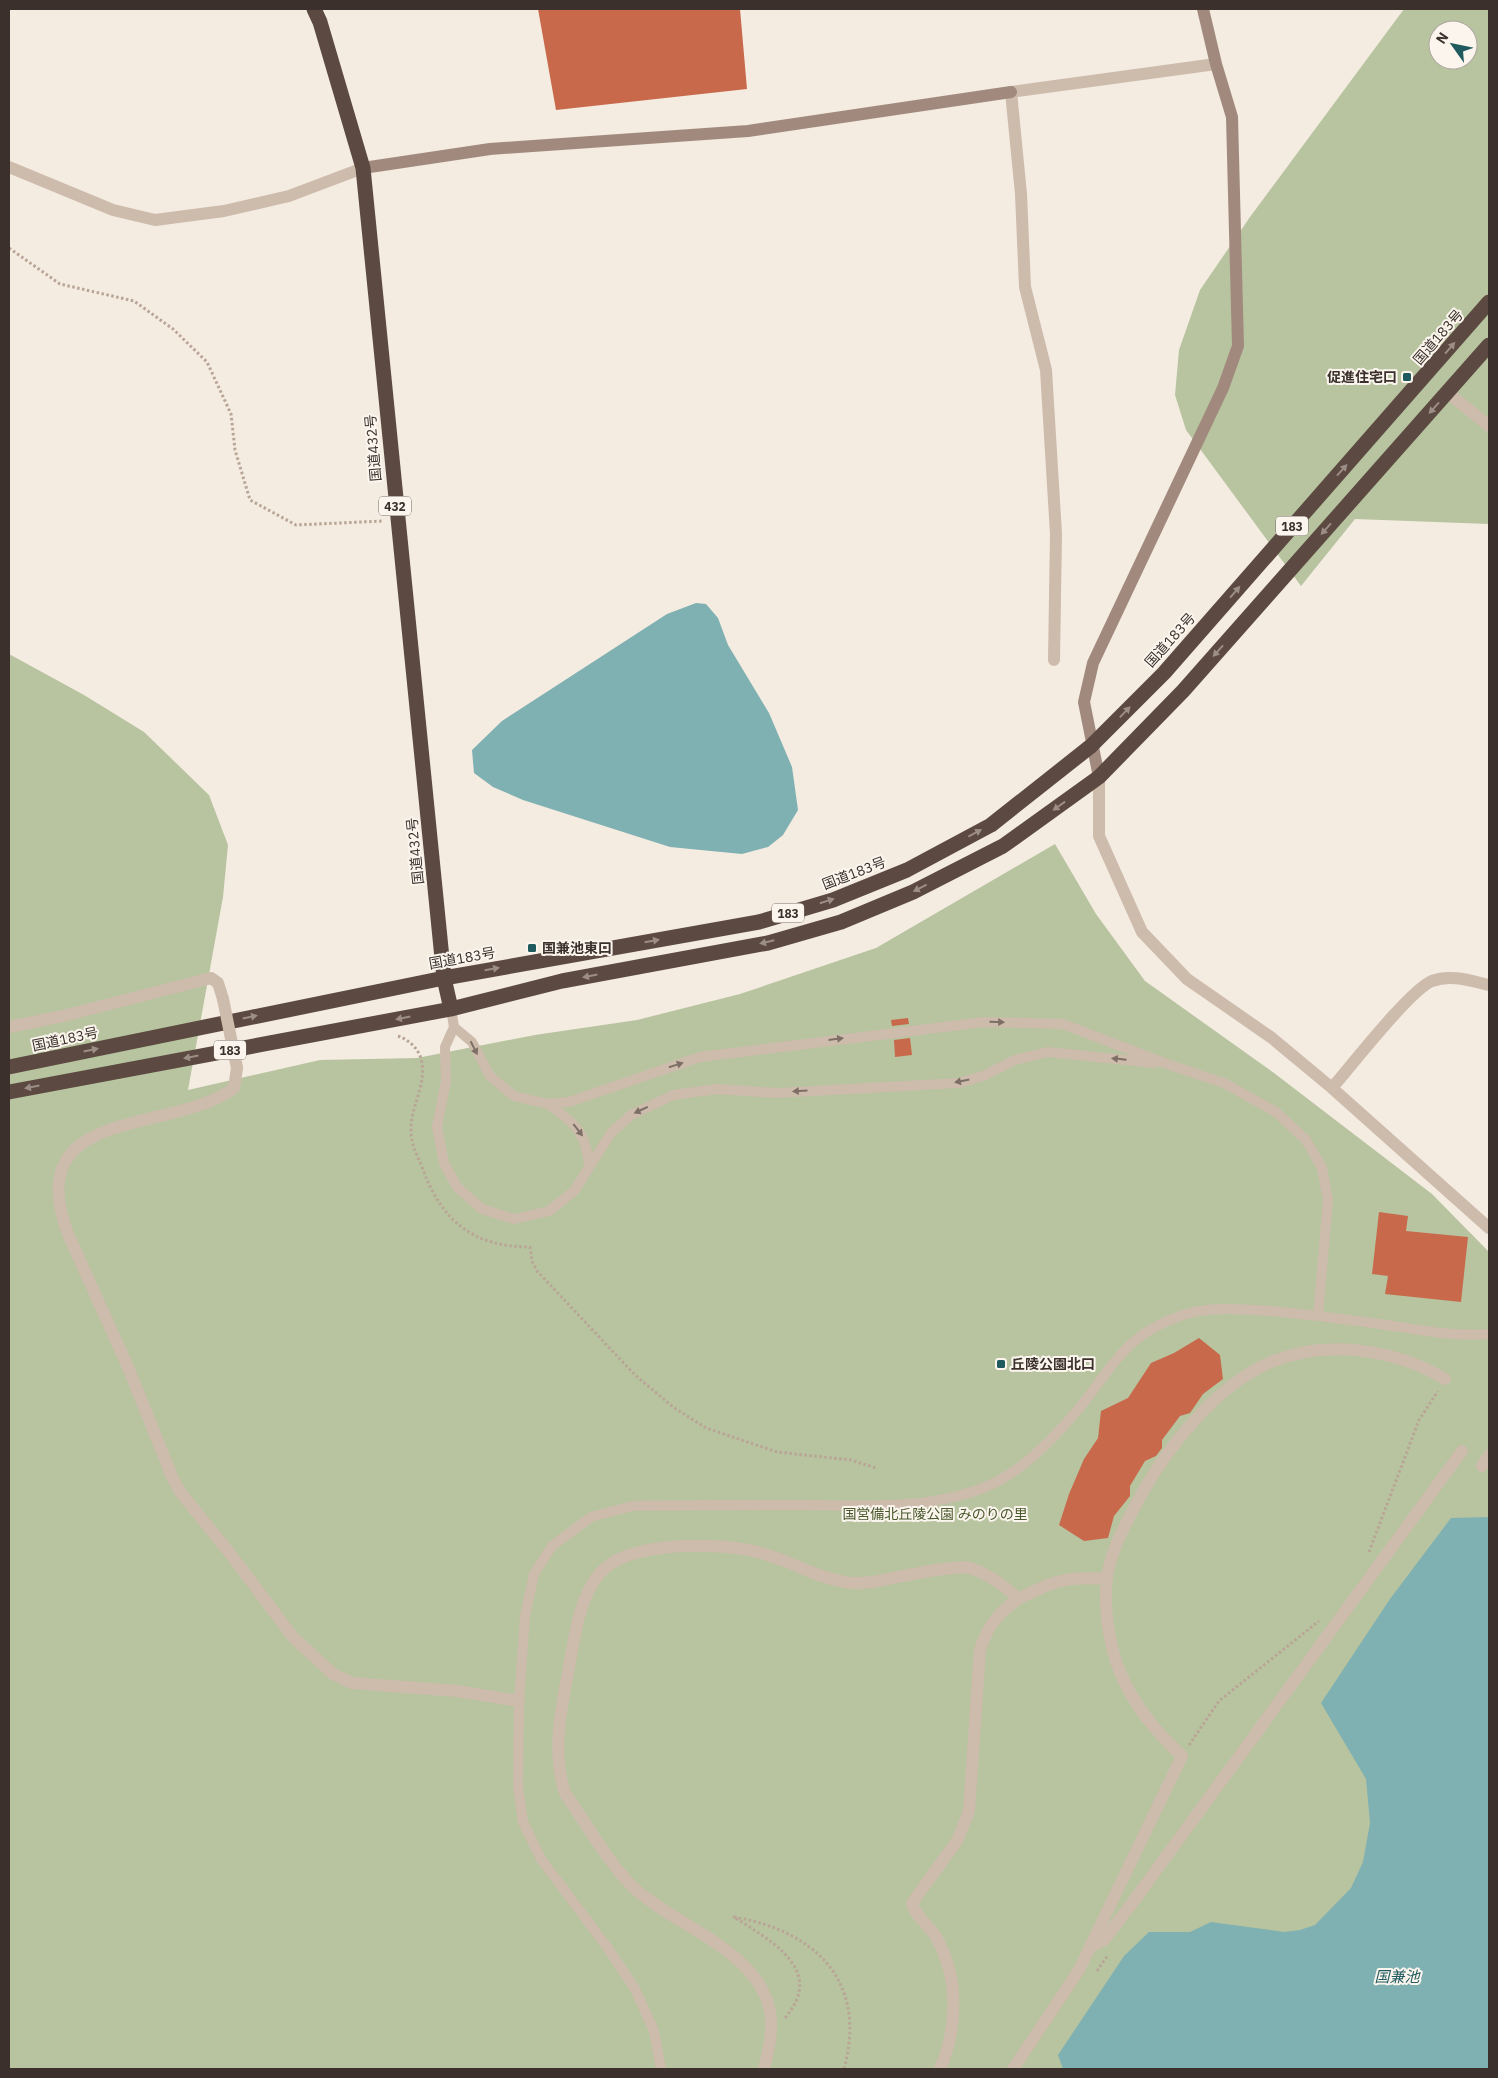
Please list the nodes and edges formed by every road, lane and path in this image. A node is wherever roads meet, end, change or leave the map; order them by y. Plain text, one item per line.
1 (314, 9) edge
2 (1203, 9) edge
3 (1216, 64) junction
4 (1011, 92) junction
5 (9, 167) edge
6 (363, 168) junction
7 (9, 248) edge
8 (1489, 302) edge
9 (1489, 345) edge
10 (1447, 392) junction
11 (1489, 426) edge
12 (396, 520) junction
13 (1054, 660) dead end
14 (1091, 746) junction
15 (1099, 777) junction
16 (444, 978) junction
17 (1489, 985) edge
18 (451, 1009) junction
19 (9, 1027) edge
20 (454, 1027) junction
21 (393, 1036) dead end
22 (1167, 1064) junction
23 (9, 1067) edge
24 (1332, 1088) junction
25 (9, 1092) edge
26 (548, 1104) junction
27 (588, 1168) junction
28 (1489, 1228) edge
29 (1318, 1315) junction
30 (1489, 1334) edge
31 (1445, 1379) joint
32 (1462, 1451) dead end
33 (876, 1468) dead end
34 (1366, 1558) dead end
35 (1107, 1579) junction
36 (1018, 1599) junction
37 (1322, 1618) dead end
38 (519, 1701) junction
39 (1182, 1756) junction
40 (1090, 1947) junction
41 (771, 2026) junction
42 (661, 2069) edge
43 (764, 2069) edge
44 (844, 2069) edge
45 (940, 2069) edge
46 (1013, 2069) edge

1 - 6 highway, 国道432号 / 432
2 - 3 street
3 - 4 street
3 - 14 street
4 - 6 street
4 - 13 street
5 - 6 street
6 - 12 highway, 国道432号 / 432
7 - 12 path
14 -> 8 highway, 国道183号 / 183
9 - 10 highway, 183
10 - 11 street
10 -> 15 highway, 183
12 - 16 highway, 国道432号 / 432
14 - 15 street
16 -> 14 highway, 国道183号 / 183
15 -> 18 highway, 183
15 - 24 street
16 - 18 highway, 国道432号 / 432
23 -> 16 highway, 国道183号 / 183
17 - 24 street
18 - 20 lane
18 -> 25 highway, 183
19 - 38 street, bridge
20 -> 26 lane
20 - 27 lane
21 - 33 path
26 -> 22 lane
22 -> 27 lane
22 - 29 lane
24 - 28 street
26 -> 27 lane
29 - 30 lane
29 - 38 lane
31 - 34 path
31 - 35 street
32 - 40 street
35 - 36 street
35 - 39 street
36 - 41 street
36 - 45 street
37 - 39 path
38 - 42 lane
39 - 40 street
40 - 46 street
41 - 43 street
41 - 44 path

